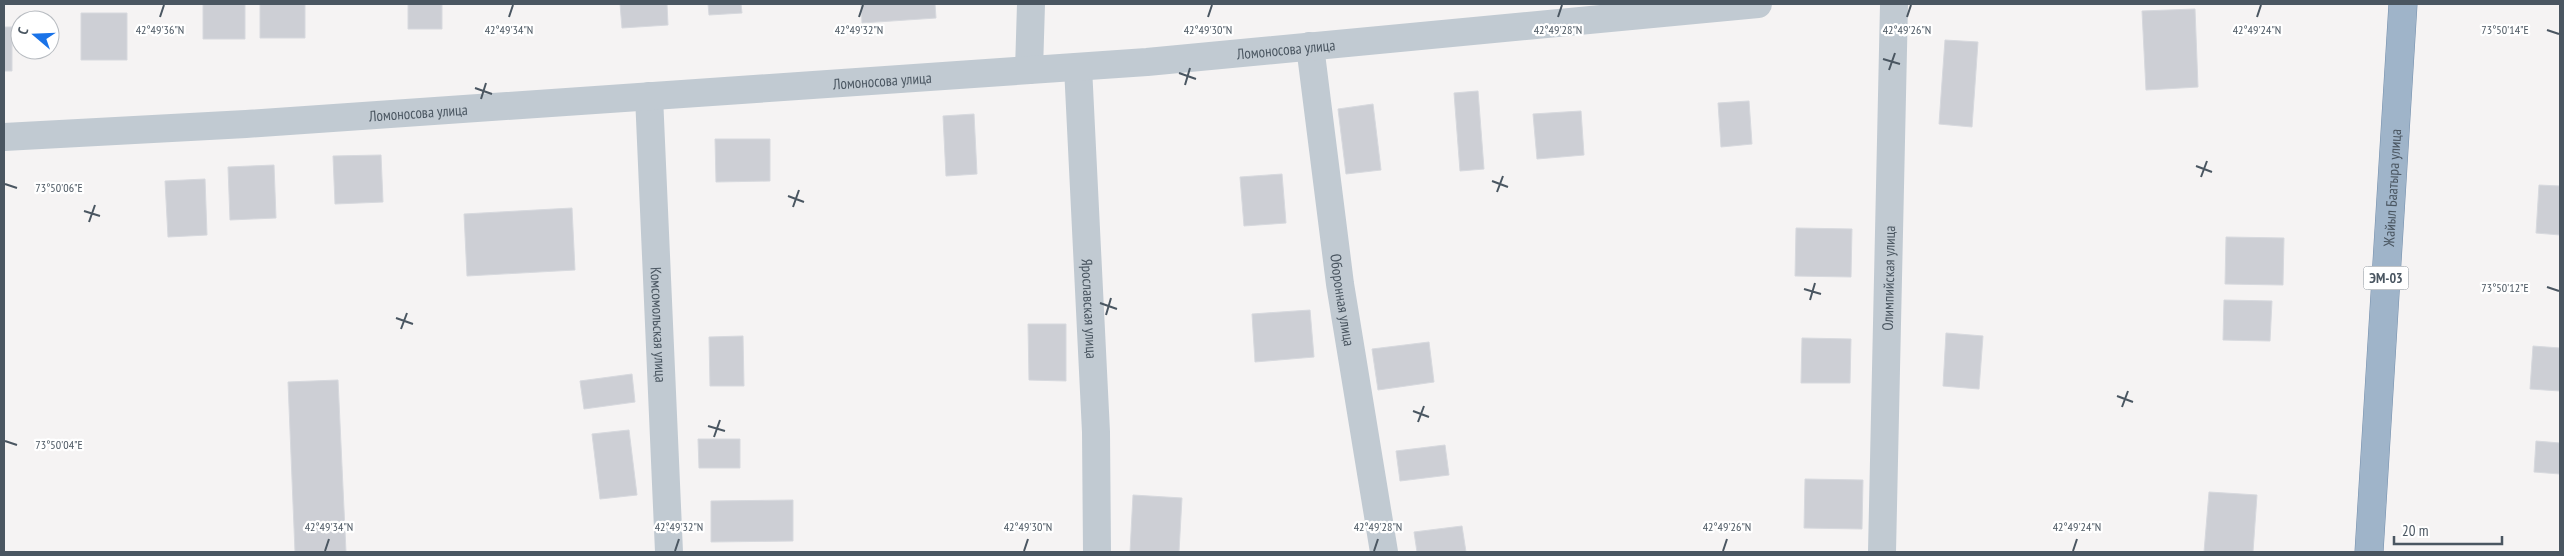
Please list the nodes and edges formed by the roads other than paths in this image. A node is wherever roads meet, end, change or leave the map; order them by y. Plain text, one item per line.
1 (1030, 4) edge
2 (1758, 4) edge
3 (1894, 4) edge
4 (2403, 4) edge
5 (1613, 11) edge
6 (1310, 46) junction
7 (1078, 67) junction
8 (1029, 70) junction
9 (649, 96) junction
10 (4, 137) edge
11 (669, 552) edge
12 (1097, 552) edge
13 (1384, 552) edge
14 (1882, 552) edge
15 (2369, 552) edge

1 - 8 street
2 - 5 street, Ломоносова улица
3 - 14 street, Олимпийская улица
4 - 15 highway, Жайыл Баатыра улица / ЭМ-03
5 - 6 street, Ломоносова улица
6 - 7 street, Ломоносова улица
6 - 13 street, Оборонная улица
7 - 8 street, Ломоносова улица
7 - 12 street, Ярославская улица
8 - 9 street, Ломоносова улица
9 - 10 street, Ломоносова улица
9 - 11 street, Комсомольская улица

